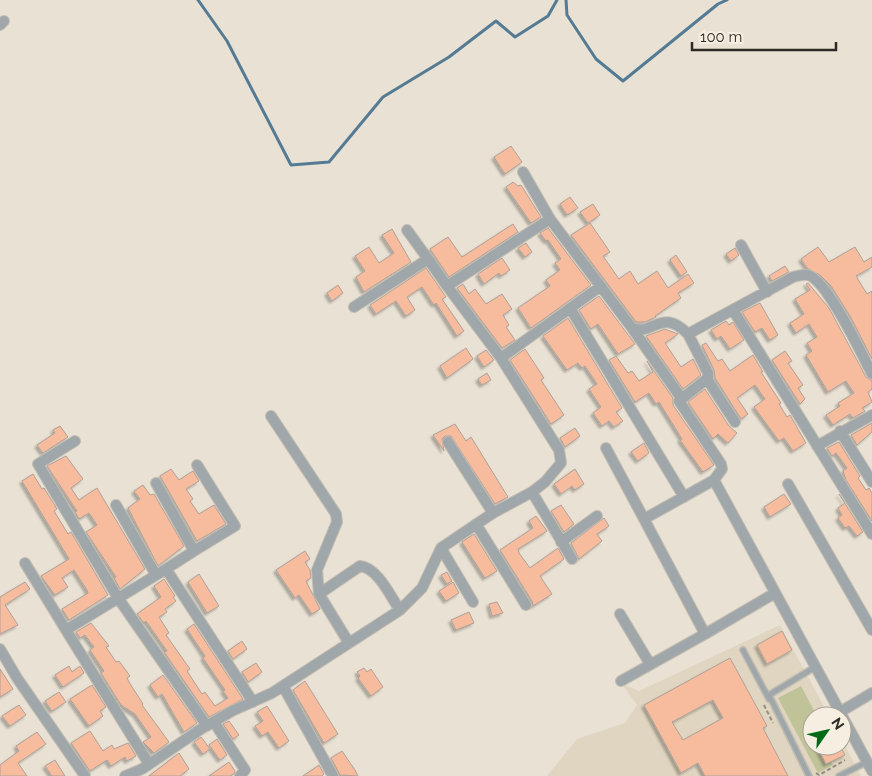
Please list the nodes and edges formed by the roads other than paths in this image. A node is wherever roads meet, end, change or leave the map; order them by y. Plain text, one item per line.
1 (523, 172) dead end
2 (550, 219) junction
3 (407, 230) dead end
4 (740, 245) dead end
5 (428, 259) junction
6 (446, 286) junction
7 (600, 286) junction
8 (767, 292) junction
9 (354, 307) dead end
10 (570, 308) junction
11 (733, 310) junction
12 (632, 328) junction
13 (688, 334) junction
14 (501, 358) junction
15 (872, 374) edge
16 (707, 379) junction
17 (682, 398) junction
18 (872, 415) edge
19 (271, 416) dead end
20 (735, 422) dead end
21 (840, 431) junction
22 (75, 441) dead end
23 (448, 442) dead end
24 (817, 446) junction
25 (606, 448) dead end
26 (197, 465) dead end
27 (714, 480) junction
28 (872, 482) edge
29 (156, 483) dead end
30 (788, 484) dead end
31 (532, 492) junction
32 (684, 497) junction
33 (116, 505) dead end
34 (493, 513) junction
35 (597, 516) dead end
36 (644, 519) junction
37 (476, 524) junction
38 (872, 534) edge
39 (561, 542) junction
40 (441, 548) junction
41 (194, 551) junction
42 (572, 559) dead end
43 (25, 562) dead end
44 (166, 569) junction
45 (156, 575) junction
46 (775, 593) junction
47 (319, 594) junction
48 (118, 598) junction
49 (473, 602) dead end
50 (526, 604) dead end
51 (400, 610) junction
52 (620, 614) dead end
53 (66, 630) junction
54 (872, 630) edge
55 (705, 634) junction
56 (349, 643) junction
57 (0, 649) edge
58 (743, 650) dead end
59 (650, 664) junction
60 (815, 666) junction
61 (621, 680) dead end
62 (283, 686) junction
63 (872, 693) edge
64 (770, 701) junction
65 (253, 702) junction
66 (837, 706) edge
67 (850, 706) edge
68 (210, 724) junction
69 (852, 734) edge
70 (149, 764) junction
71 (870, 766) edge
72 (842, 775) edge
73 (85, 776) edge
74 (125, 776) edge
75 (240, 776) edge
76 (334, 776) edge
77 (810, 776) edge

1 - 2 street
2 - 6 street
2 - 7 street
3 - 5 street
4 - 8 street
5 - 6 street
5 - 9 street
6 - 14 street
7 - 10 street
7 - 12 street
8 - 11 street
8 - 15 street
10 - 14 street
10 - 32 street
11 - 13 street
11 - 24 street
12 - 13 street
12 - 17 street
13 - 16 street
14 - 31 street
16 - 17 street
16 - 20 street
17 - 27 street
18 - 21 street
19 - 47 street
21 - 24 street
21 - 28 street
22 - 48 street
23 - 34 street
24 - 38 street
25 - 36 street
26 - 41 street
27 - 32 street
27 - 46 street
29 - 41 street
30 - 54 street
31 - 34 street
31 - 39 street
32 - 36 street
33 - 45 street
34 - 37 street
35 - 39 street
36 - 55 street
37 - 40 street
37 - 50 street
39 - 42 street
40 - 49 street
40 - 51 street
41 - 44 street
43 - 53 street
44 - 45 street
44 - 65 street
45 - 48 street
46 - 55 street
46 - 60 street
47 - 51 street
47 - 56 street
48 - 53 street
48 - 68 street
51 - 56 street
52 - 59 street
53 - 70 street
55 - 59 street
56 - 62 street
57 - 73 street
58 - 64 lane
59 - 61 street
60 - 64 lane
60 - 66 street
62 - 65 street
62 - 76 street
63 - 67 street
64 - 77 lane
65 - 68 street
68 - 70 street
68 - 75 street
69 - 71 street
70 - 74 street
71 - 72 lane

